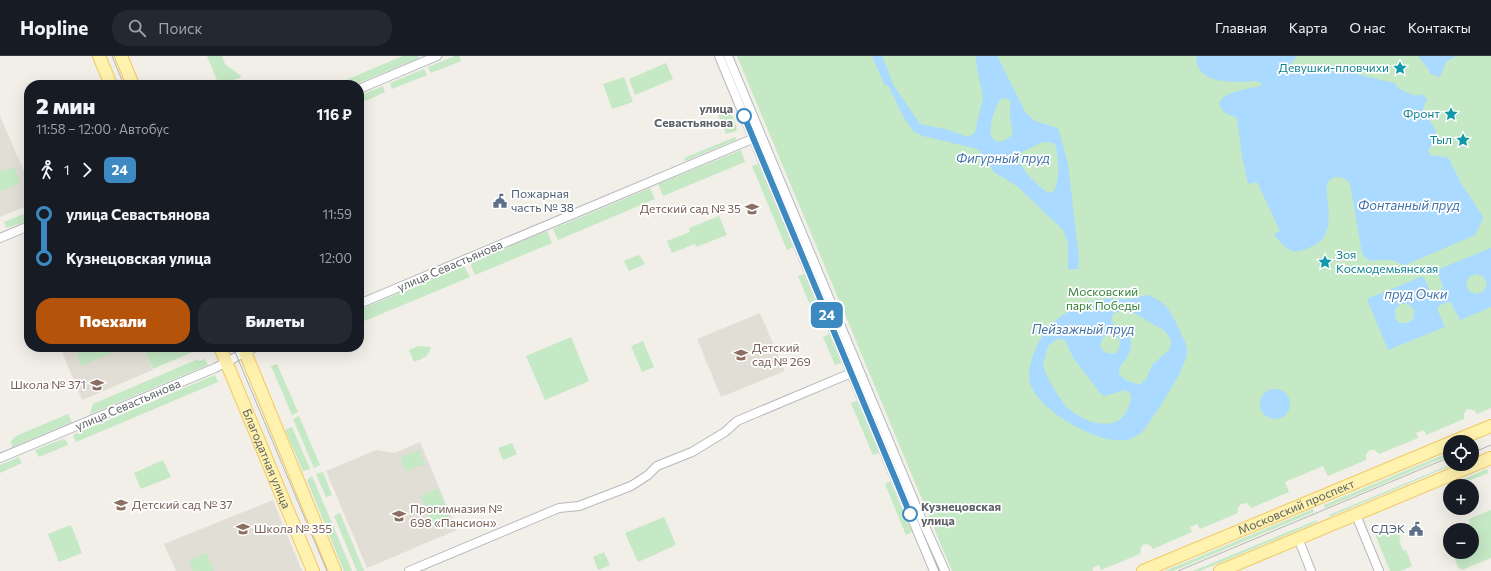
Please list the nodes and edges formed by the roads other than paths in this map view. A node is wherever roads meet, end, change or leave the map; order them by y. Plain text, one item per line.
1 (99, 56) edge
2 (121, 56) edge
3 (437, 56) edge
4 (719, 56) edge
5 (728, 56) edge
6 (109, 80) edge
7 (131, 80) edge
8 (364, 87) edge
9 (761, 135) junction
10 (753, 139) junction
11 (24, 228) edge
12 (0, 238) edge
13 (364, 302) edge
14 (222, 352) edge
15 (242, 352) edge
16 (248, 352) edge
17 (226, 362) junction
18 (859, 369) junction
19 (851, 373) junction
20 (1491, 426) edge
21 (1468, 435) edge
22 (1443, 445) edge
23 (0, 458) edge
24 (1491, 458) edge
25 (310, 511) junction
26 (1356, 515) junction
27 (291, 518) junction
28 (1298, 538) junction
29 (313, 571) edge
30 (335, 571) edge
31 (409, 571) edge
32 (934, 571) edge
33 (945, 571) edge
34 (1143, 571) edge
35 (1220, 571) edge
36 (1311, 571) edge
37 (1379, 571) edge

1 - 6 main road
2 - 7 main road
3 - 8 street
4 - 10 street
5 - 9 street
9 - 10 street, улица Севастьянова
9 - 18 street
10 - 13 street, улица Севастьянова
10 - 19 street
11 - 12 street
14 - 17 main road, Благодатная улица
15 - 17 street, улица Севастьянова
16 - 25 main road, Благодатная улица
17 - 23 street, улица Севастьянова
17 - 27 main road, Благодатная улица
18 - 19 street
18 - 33 street
19 - 31 street
19 - 32 street
20 - 21 main road, Московский проспект
22 - 34 main road, Московский проспект
24 - 26 main road
25 - 27 main road
25 - 30 main road, Благодатная улица
26 - 28 main road
26 - 37 street
27 - 29 main road, Благодатная улица
28 - 35 main road
28 - 36 street

